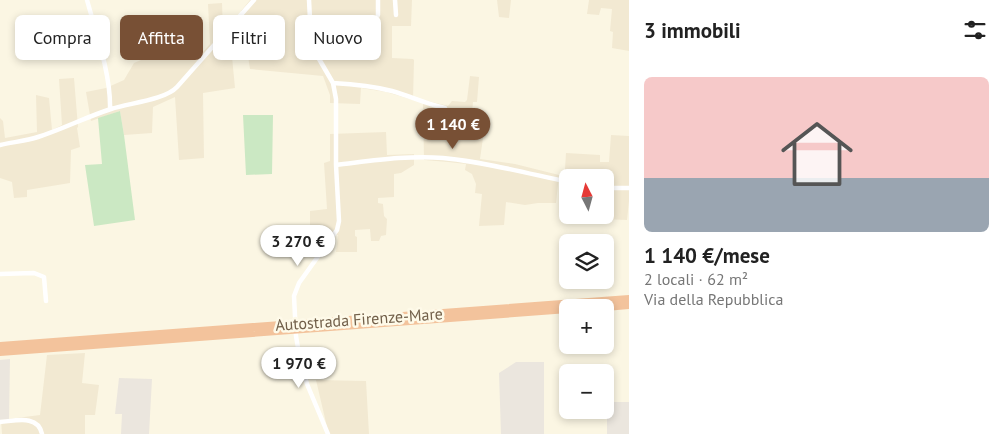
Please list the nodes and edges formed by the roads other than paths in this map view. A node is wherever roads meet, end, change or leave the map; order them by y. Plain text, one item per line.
1 (87, 0) edge
2 (254, 0) edge
3 (309, 0) edge
4 (378, 0) edge
5 (395, 0) edge
6 (378, 15) dead end
7 (396, 15) dead end
8 (333, 83) junction
9 (445, 108) dead end
10 (110, 109) junction
11 (0, 145) edge
12 (336, 165) junction
13 (559, 180) edge
14 (614, 188) edge
15 (629, 188) edge
16 (0, 274) edge
17 (629, 299) edge
18 (46, 301) dead end
19 (629, 305) edge
20 (614, 306) edge
21 (559, 311) edge
22 (0, 346) edge
23 (0, 352) edge
24 (0, 422) edge
25 (42, 434) edge
26 (328, 434) edge

1 - 10 street
2 - 10 street
3 - 8 street
4 - 6 street
5 - 7 street
8 - 9 street
8 - 12 street
10 - 11 street
12 - 13 street
12 - 26 street
14 - 15 street
16 - 18 street
17 - 22 highway, Autostrada Firenze-Mare
19 - 20 highway
21 - 23 highway, Autostrada Firenze-Mare
24 - 25 street

